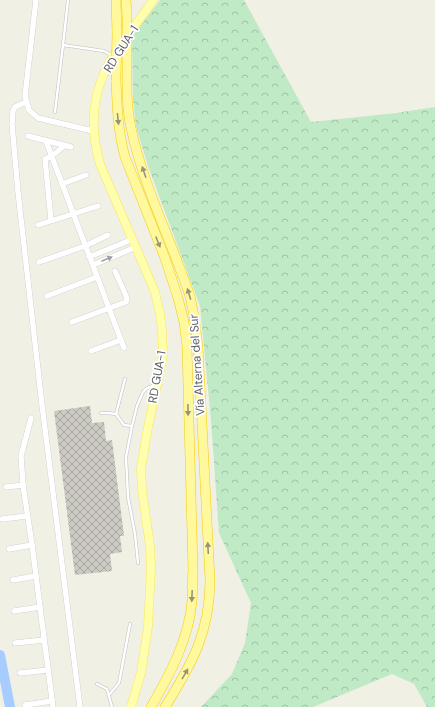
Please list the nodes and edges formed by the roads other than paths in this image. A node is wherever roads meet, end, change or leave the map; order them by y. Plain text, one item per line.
1 (36, 0) edge
2 (68, 0) edge
3 (126, 0) edge
4 (153, 0) edge
5 (116, 2) edge
6 (63, 45) junction
7 (113, 57) junction
8 (26, 102) junction
9 (55, 112) dead end
10 (93, 131) junction
11 (28, 136) dead end
12 (46, 141) junction
13 (64, 146) junction
14 (71, 147) dead end
15 (52, 156) junction
16 (86, 175) dead end
17 (62, 184) junction
18 (98, 206) dead end
19 (74, 213) junction
20 (51, 220) junction
21 (38, 225) dead end
22 (108, 235) dead end
23 (134, 243) junction
24 (85, 246) junction
25 (89, 257) junction
26 (39, 262) dead end
27 (93, 265) junction
28 (115, 271) dead end
29 (97, 277) junction
30 (47, 296) dead end
31 (109, 308) junction
32 (72, 322) dead end
33 (121, 340) junction
34 (124, 348) dead end
35 (91, 351) dead end
36 (125, 379) dead end
37 (158, 384) junction
38 (101, 413) dead end
39 (116, 414) junction
40 (31, 418) dead end
41 (132, 426) junction
42 (23, 485) junction
43 (6, 487) dead end
44 (27, 516) junction
45 (2, 519) dead end
46 (32, 545) junction
47 (9, 549) dead end
48 (138, 563) dead end
49 (36, 576) junction
50 (13, 580) dead end
51 (40, 607) junction
52 (14, 612) dead end
53 (130, 624) dead end
54 (44, 640) junction
55 (15, 643) dead end
56 (48, 670) junction
57 (20, 673) dead end
58 (97, 684) dead end
59 (109, 695) junction
60 (52, 701) junction
61 (24, 706) dead end
62 (53, 707) edge
63 (80, 707) edge
64 (112, 707) edge
65 (131, 707) edge
66 (151, 707) edge
67 (165, 707) edge

1 - 8 street
2 - 6 lane
67 -> 3 highway, Vía Alterna del Sur, bridge
4 - 7 main road, RD GUA-1
5 -> 66 highway, Vía Alterna del Sur, bridge
6 - 7 lane
6 - 9 lane
7 - 10 main road, RD GUA-1
8 - 10 street
8 - 63 street
10 - 23 main road, RD GUA-1
11 - 12 street
12 - 13 street
12 - 15 street
13 - 14 street
13 - 15 street
15 - 17 street
15 - 20 street
16 - 17 street
17 - 19 street
18 - 19 street
19 - 20 street
19 - 24 street
20 - 21 street
22 - 24 street
23 - 25 street
27 -> 23 street
23 - 37 main road, RD GUA-1
24 - 25 street
24 - 26 street
25 - 27 street
27 - 29 street
28 - 31 street
29 - 30 street
29 - 31 street
31 - 32 street
31 - 33 street
33 - 34 street
33 - 35 street
36 - 39 lane
37 - 41 lane
37 - 65 main road, RD GUA-1
38 - 39 lane
39 - 41 lane
40 - 42 street
41 - 48 lane
42 - 43 street
42 - 44 street
44 - 45 street
44 - 46 street
46 - 47 street
46 - 49 street
49 - 50 street
49 - 51 street
51 - 52 street
51 - 54 street
53 - 59 lane
54 - 55 street
54 - 56 street
56 - 57 street
56 - 60 street
58 - 59 lane
59 - 64 lane
60 - 61 street
60 - 62 street

